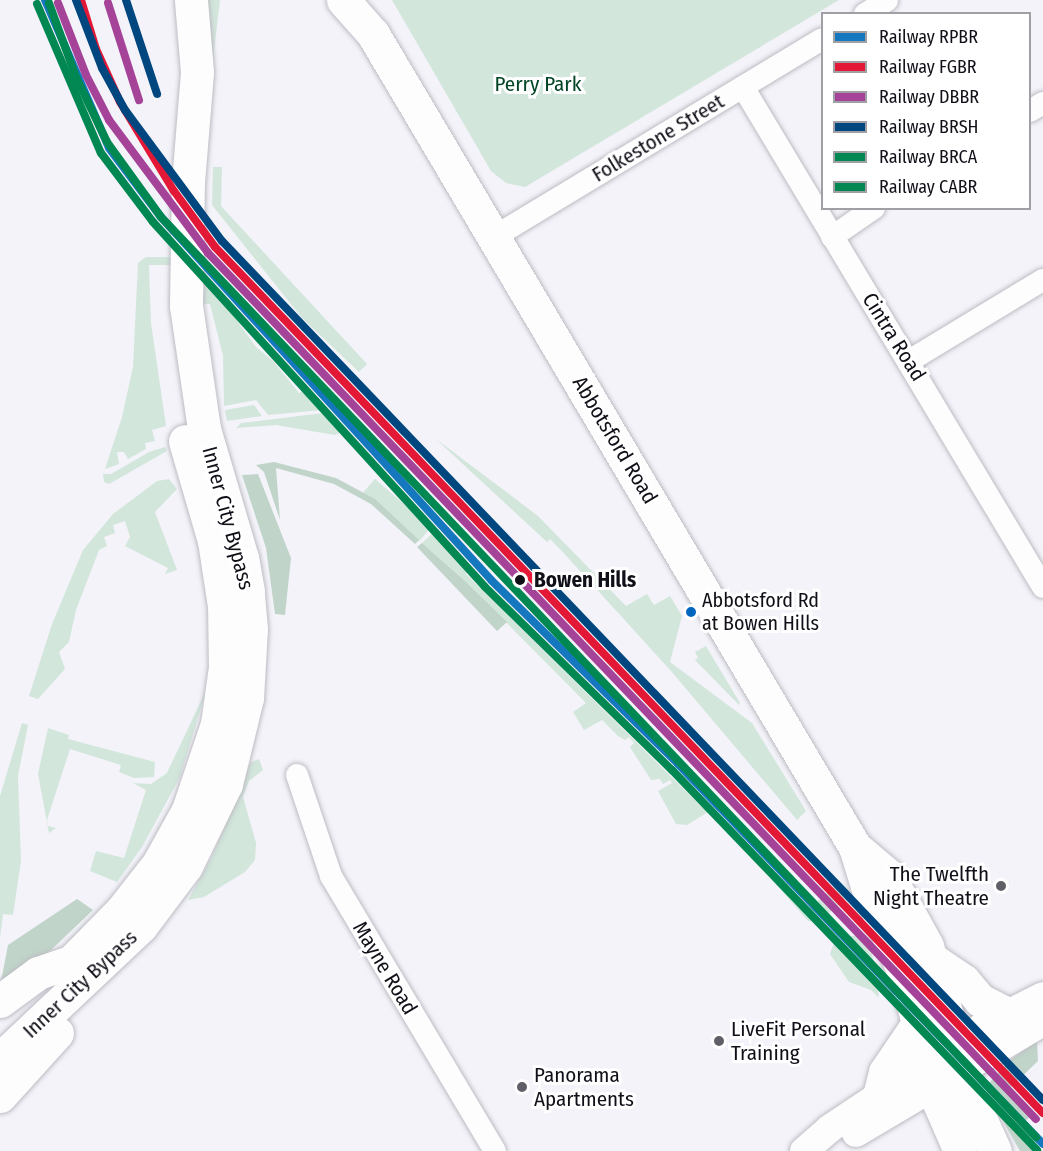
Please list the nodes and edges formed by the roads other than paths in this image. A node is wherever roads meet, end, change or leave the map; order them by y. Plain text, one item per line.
1 (171, 0) edge
2 (191, 0) edge
3 (342, 0) edge
4 (362, 0) edge
5 (887, 0) edge
6 (868, 12) edge
7 (373, 34) junction
8 (821, 40) edge
9 (743, 87) junction
10 (871, 210) edge
11 (494, 237) junction
12 (832, 237) junction
13 (175, 270) junction
14 (1043, 280) edge
15 (909, 361) junction
16 (208, 485) junction
17 (1043, 587) edge
18 (297, 775) dead end
19 (855, 847) junction
20 (933, 960) junction
21 (1043, 996) edge
22 (1006, 1013) junction
23 (919, 1022) junction
24 (1043, 1022) edge
25 (8, 1031) edge
26 (958, 1057) junction
27 (931, 1075) junction
28 (0, 1096) edge
29 (879, 1096) junction
30 (495, 1151) edge
31 (804, 1151) edge
32 (822, 1151) edge
33 (960, 1151) edge
34 (995, 1151) edge

1 - 13 highway, Inner City Bypass
2 - 13 highway, Inner City Bypass
3 - 7 highway, Abbotsford Road
4 - 7 highway, Abbotsford Road
5 - 6 street
7 - 11 highway, Abbotsford Road
8 - 9 street, Folkestone Street
9 - 11 street, Folkestone Street
9 - 12 street, Cintra Road
10 - 12 street
11 - 19 highway, Abbotsford Road
12 - 15 street, Cintra Road
13 - 16 highway, Inner City Bypass
14 - 15 street
15 - 17 street, Cintra Road
16 - 25 highway, Inner City Bypass
16 - 25 highway, Inner City Bypass
18 - 30 street, Mayne Road
19 - 20 highway, Abbotsford Road
19 - 23 highway, Abbotsford Road
20 - 22 highway
20 - 26 highway, Abbotsford Road
21 - 22 main road
22 - 26 main road
23 - 27 highway, Abbotsford Road
23 - 29 highway
24 - 26 main road
25 - 28 highway
26 - 27 main road
26 - 34 highway, Abbotsford Road
27 - 29 main road
27 - 32 main road
27 - 33 highway, Abbotsford Road
29 - 31 main road

